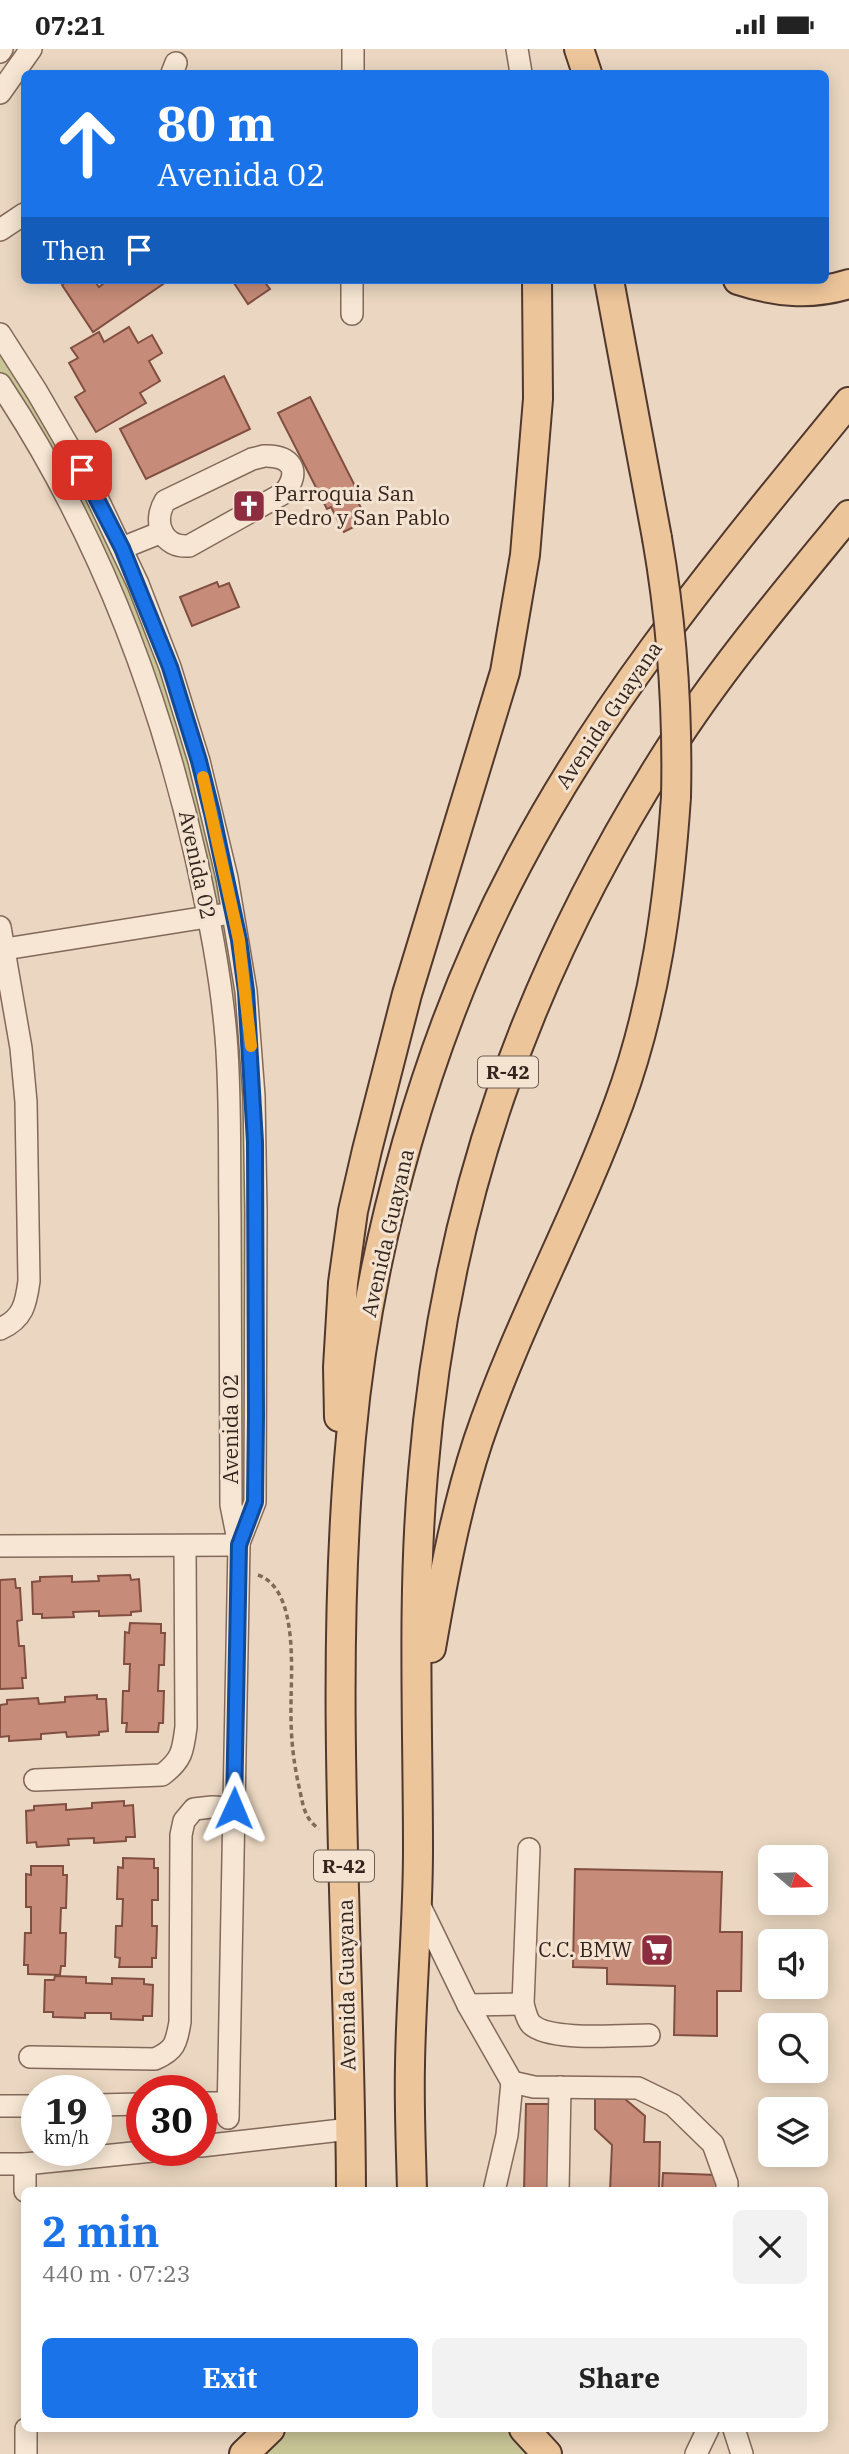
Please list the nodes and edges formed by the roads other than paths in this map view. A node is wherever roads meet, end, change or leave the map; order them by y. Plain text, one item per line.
1 (31, 49) edge
2 (353, 49) edge
3 (517, 49) edge
4 (571, 49) edge
5 (579, 49) edge
6 (353, 70) edge
7 (520, 70) edge
8 (574, 70) edge
9 (586, 70) edge
10 (12, 85) edge
11 (21, 216) edge
12 (0, 230) edge
13 (352, 284) edge
14 (537, 284) edge
15 (610, 284) edge
16 (750, 284) edge
17 (849, 284) edge
18 (352, 314) dead end
19 (0, 334) edge
20 (7, 360) edge
21 (0, 384) edge
22 (849, 402) edge
23 (849, 515) edge
24 (163, 532) junction
25 (122, 548) junction
26 (233, 912) junction
27 (208, 917) junction
28 (0, 927) edge
29 (5, 949) junction
30 (0, 1329) edge
31 (344, 1542) junction
32 (185, 1545) junction
33 (239, 1545) junction
34 (0, 1546) edge
35 (417, 1720) junction
36 (34, 1780) dead end
37 (234, 1808) junction
38 (529, 1849) dead end
39 (418, 1900) junction
40 (523, 2004) junction
41 (468, 2005) junction
42 (649, 2035) dead end
43 (30, 2057) dead end
44 (512, 2082) junction
45 (560, 2087) junction
46 (0, 2106) edge
47 (21, 2106) edge
48 (217, 2108) edge
49 (350, 2129) junction
50 (217, 2144) edge
51 (0, 2164) edge
52 (21, 2164) edge
53 (25, 2166) edge
54 (26, 2187) edge
55 (351, 2187) edge
56 (412, 2187) edge
57 (495, 2187) edge
58 (558, 2187) edge
59 (727, 2187) edge
60 (26, 2432) edge
61 (255, 2432) edge
62 (267, 2432) edge
63 (527, 2432) edge
64 (529, 2432) edge
65 (707, 2432) edge
66 (735, 2432) edge
67 (26, 2454) edge
68 (243, 2454) edge
69 (547, 2454) edge
70 (566, 2454) edge
71 (696, 2454) edge
72 (742, 2454) edge

1 - 10 street
2 - 6 street
3 - 7 street
4 - 8 main road
5 - 9 main road
11 - 12 street
13 - 18 street
14 - 31 main road
15 - 35 main road, bridge
16 - 17 main road
19 - 20 street, Avenida 02
20 - 25 street, Avenida 02
21 - 27 street, Avenida 02
22 - 31 main road, Avenida Guayana / R-42
23 - 35 main road, R-42
24 - 24 street
24 - 25 street
25 - 26 street, Avenida 02
26 - 27 street
26 - 33 street, Avenida 02
27 - 29 street
27 - 33 street, Avenida 02
28 - 29 street
29 - 30 street
31 - 49 main road, Avenida Guayana / R-42
32 - 33 street
32 - 34 street
32 - 36 street
33 - 37 street
35 - 39 main road, R-42
37 - 43 street
37 - 48 street
38 - 40 street
39 - 41 street
39 - 56 main road, R-42
40 - 41 street
40 - 42 street
41 - 44 street
44 - 45 street
44 - 57 street
45 - 58 street
45 - 59 street
46 - 47 street
49 - 50 street
49 - 55 main road, Avenida Guayana / R-42
51 - 52 street
53 - 54 street
60 - 67 street
61 - 68 main road
62 - 68 main road
63 - 69 main road
64 - 70 street
65 - 71 street
66 - 72 street

